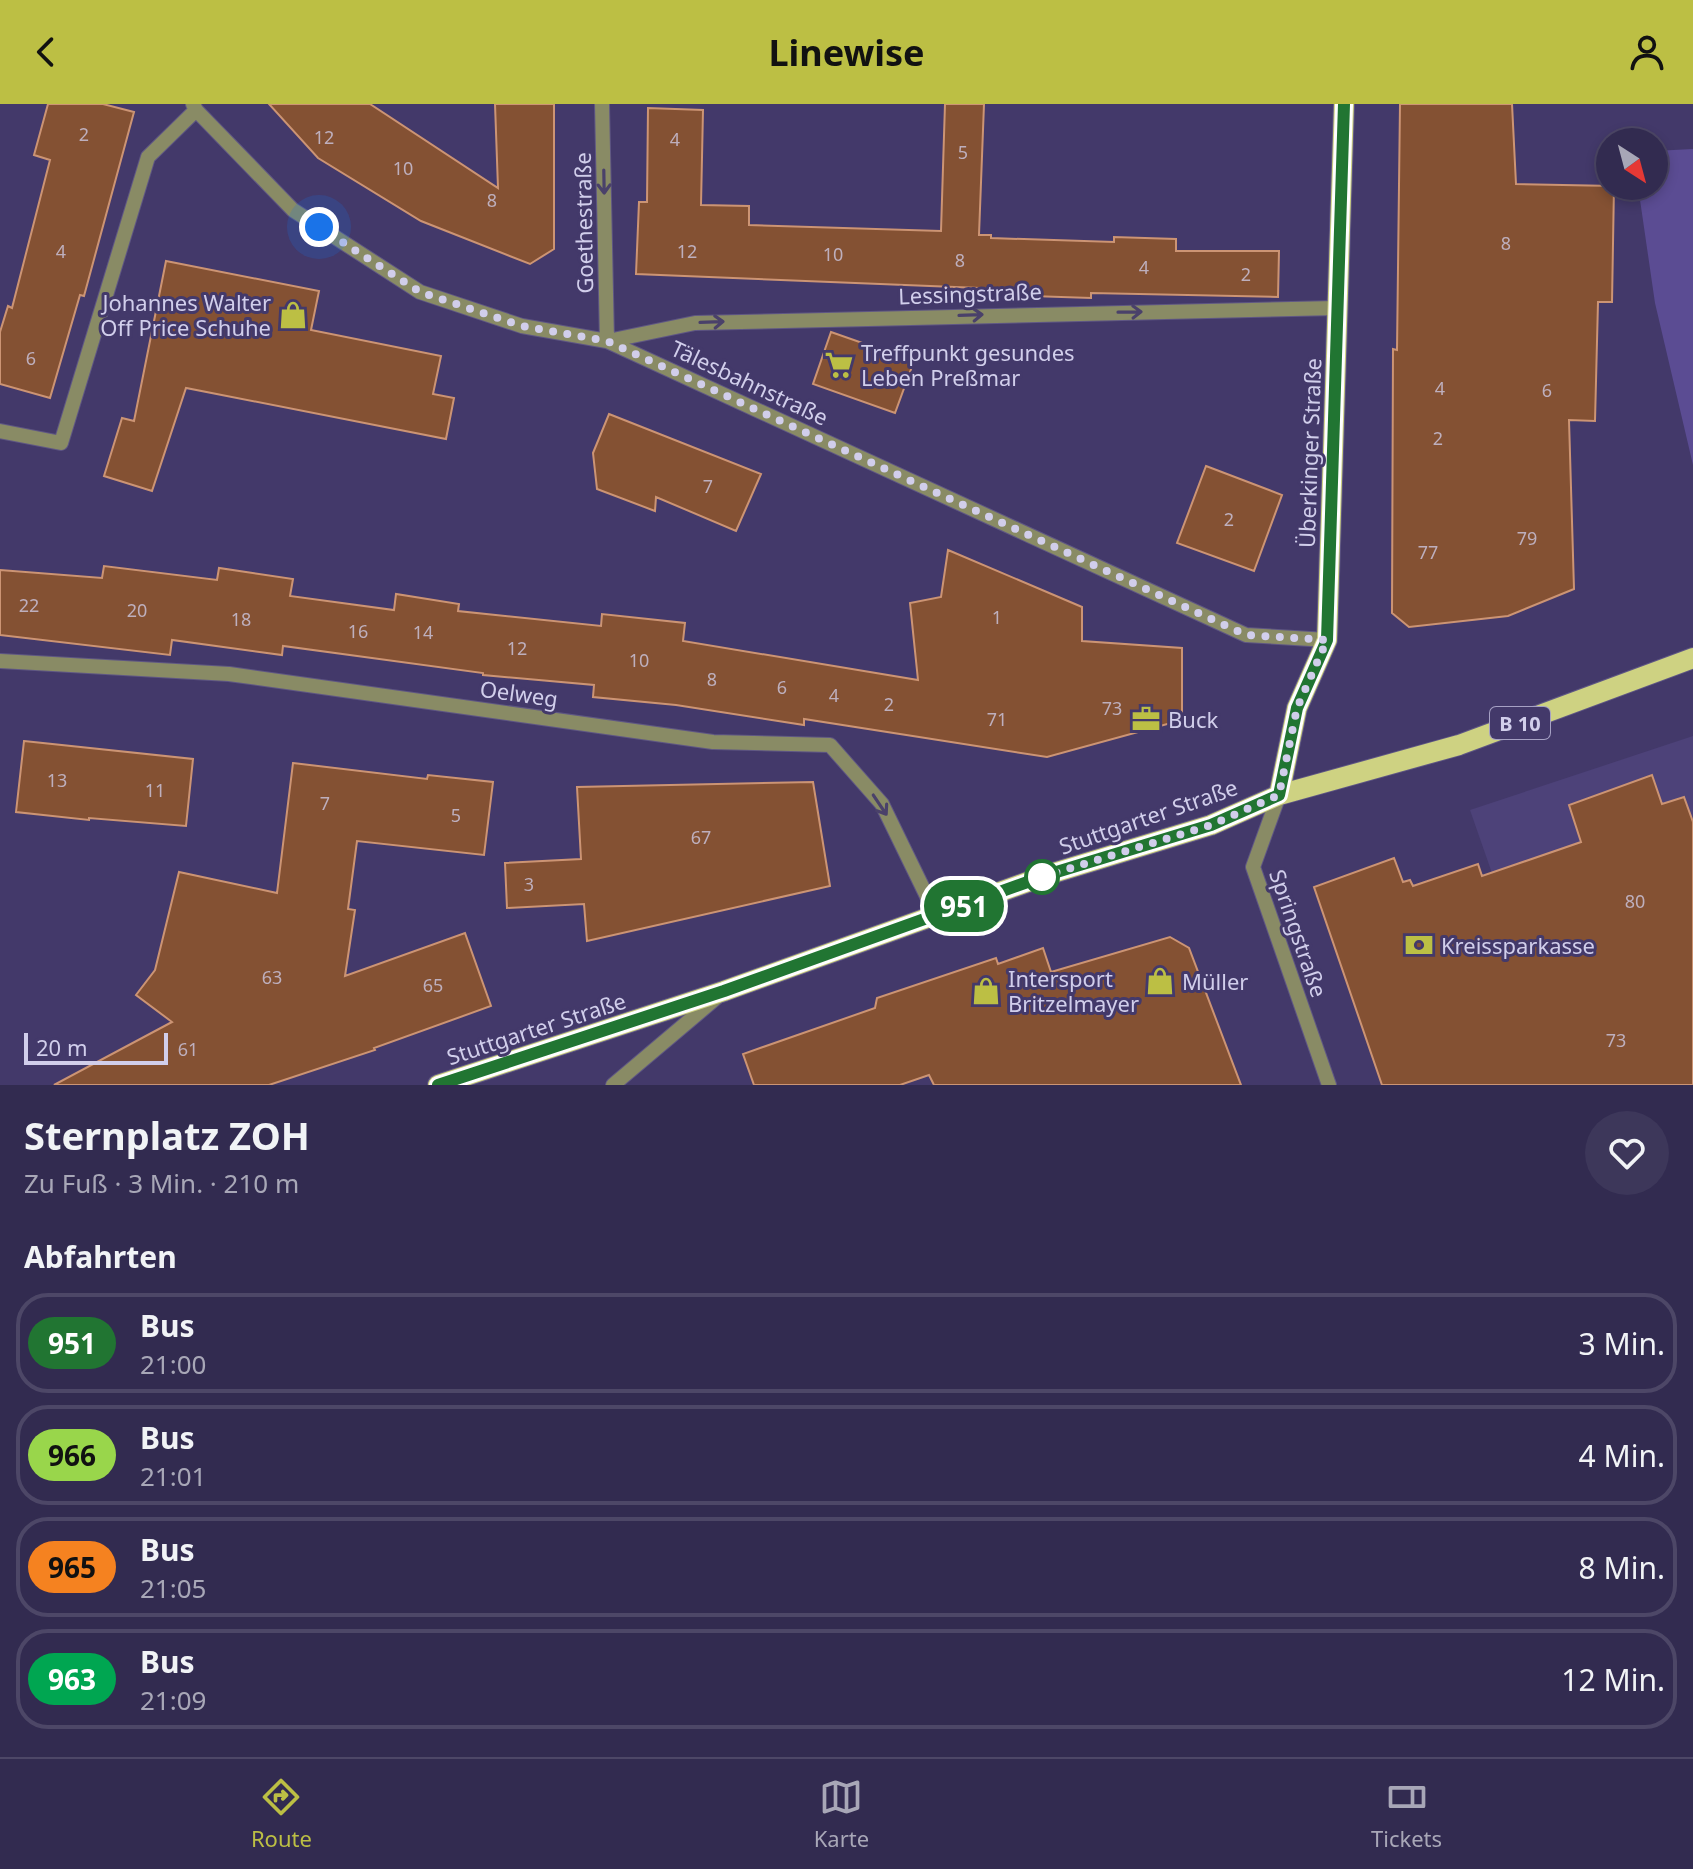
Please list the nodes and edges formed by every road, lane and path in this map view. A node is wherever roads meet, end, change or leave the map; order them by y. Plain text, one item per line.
1 (602, 104) edge
2 (1344, 104) edge
3 (195, 107) edge
4 (1336, 308) junction
5 (607, 341) junction
6 (0, 431) edge
7 (1327, 640) junction
8 (1693, 658) edge
9 (0, 661) edge
10 (1279, 795) junction
11 (937, 917) junction
12 (724, 991) junction
13 (438, 1085) edge
14 (613, 1085) edge
15 (1329, 1085) edge

1 -> 5 street, Goethestraße
2 - 4 main road, Überkinger Straße
3 - 5 street, Tälesbahnstraße
3 - 6 street
5 -> 4 street, Lessingstraße
4 - 7 main road, Überkinger Straße
5 - 7 street, Tälesbahnstraße
7 - 10 main road, Überkinger Straße
8 - 10 main road, Stuttgarter Straße / B 10
9 -> 11 street, Oelweg
10 - 11 main road, Stuttgarter Straße / B 10
10 - 15 street, Springstraße
11 - 12 main road, Stuttgarter Straße / B 10
12 - 13 main road, Stuttgarter Straße / B 10
12 - 14 street

